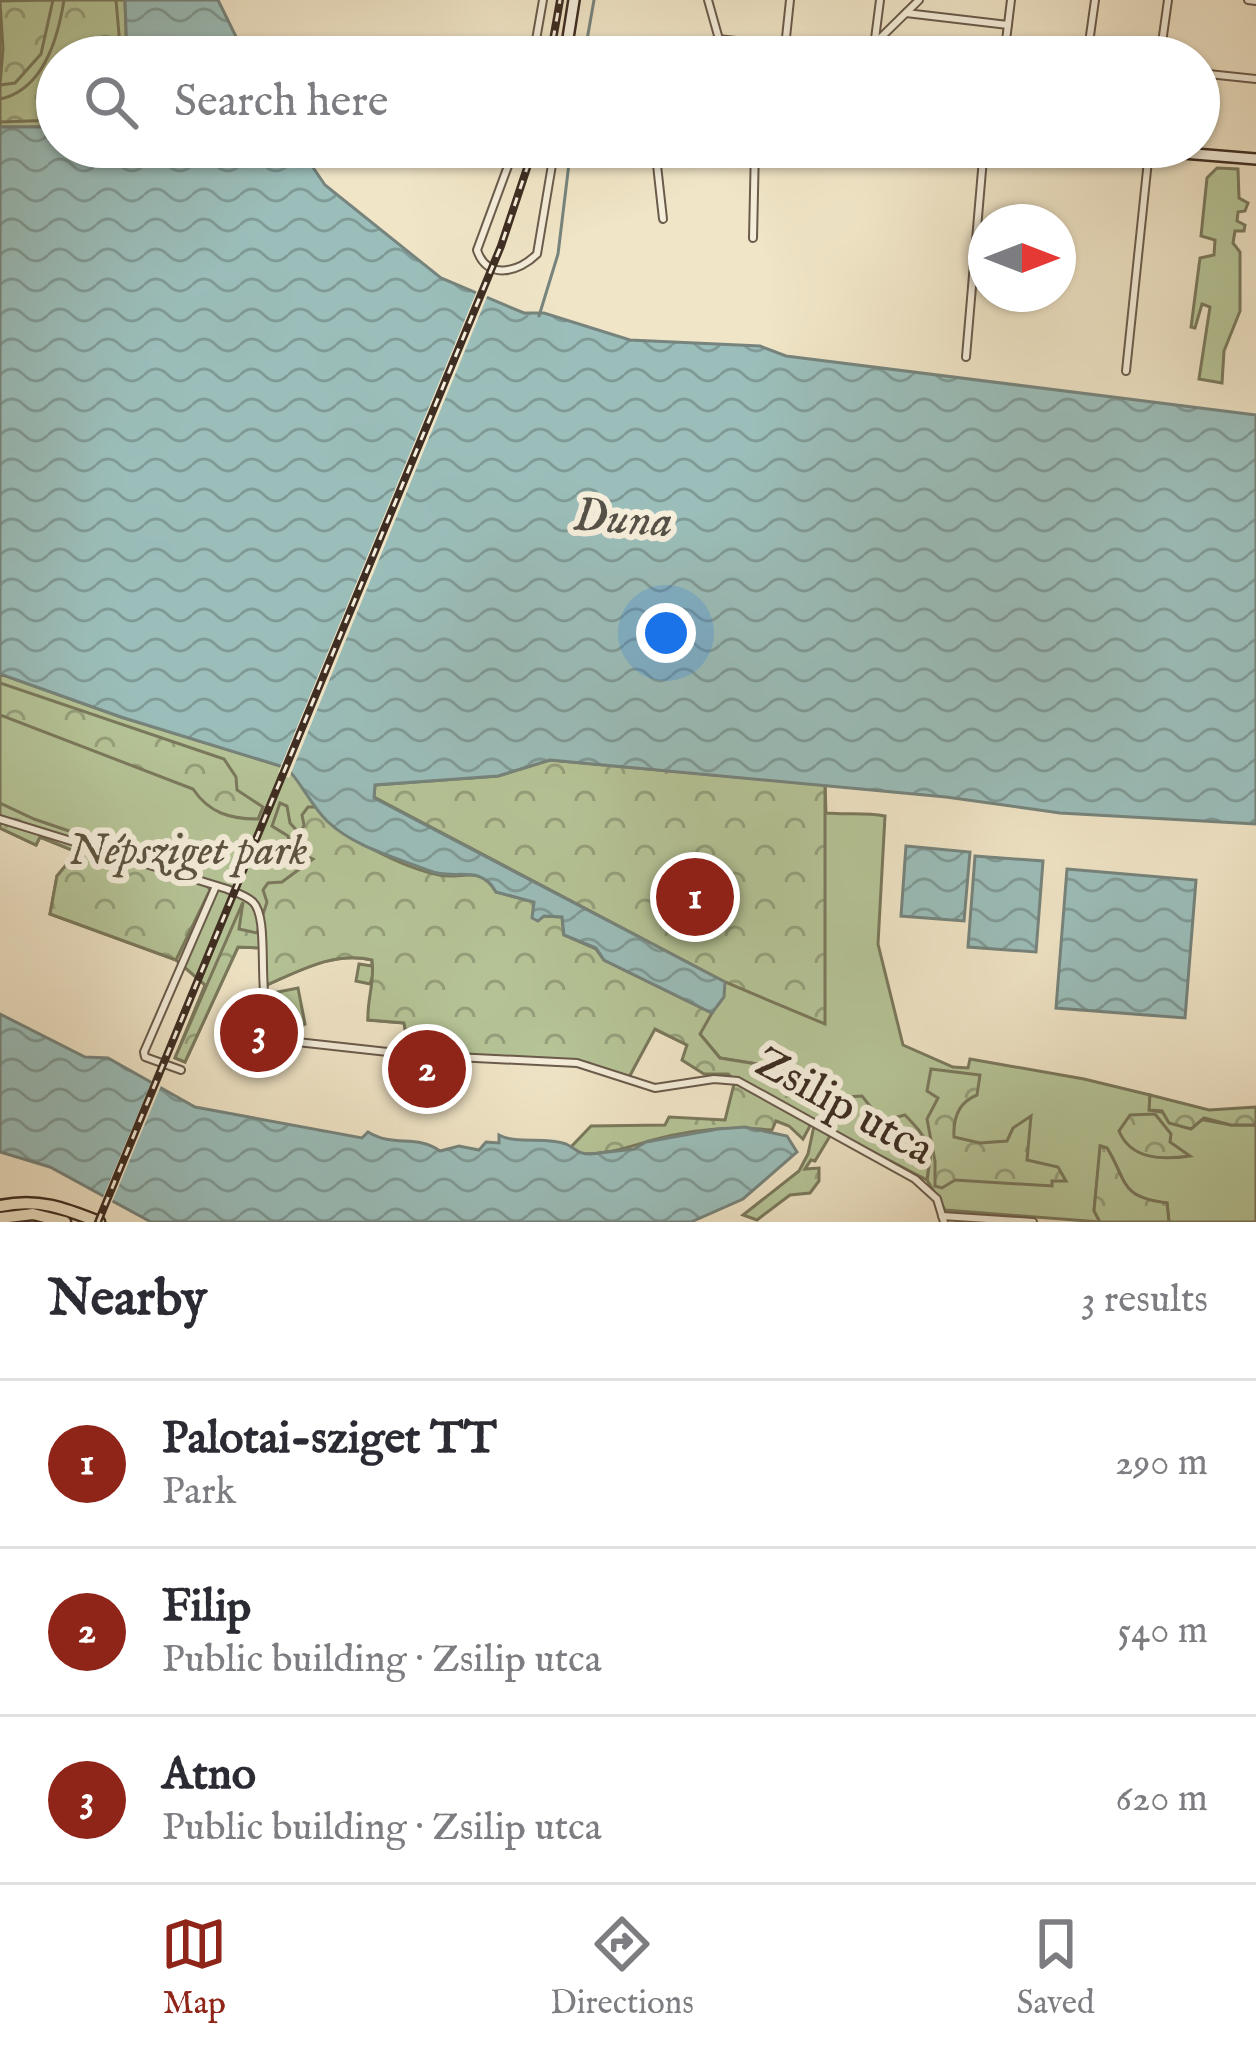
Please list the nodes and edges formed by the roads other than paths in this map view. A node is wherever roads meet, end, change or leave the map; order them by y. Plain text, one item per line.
1 (543, 0) edge
2 (574, 0) edge
3 (708, 0) edge
4 (790, 0) edge
5 (880, 0) edge
6 (919, 0) edge
7 (1011, 0) edge
8 (1095, 0) edge
9 (1168, 0) edge
10 (906, 14) junction
11 (1008, 25) junction
12 (536, 36) edge
13 (568, 36) edge
14 (717, 36) edge
15 (785, 36) edge
16 (876, 36) edge
17 (882, 36) edge
18 (1007, 36) edge
19 (1090, 36) edge
20 (1163, 36) edge
21 (1220, 75) edge
22 (1256, 79) edge
23 (1220, 155) edge
24 (1256, 159) edge
25 (508, 168) edge
26 (552, 168) edge
27 (657, 168) edge
28 (755, 168) edge
29 (982, 168) edge
30 (1147, 168) edge
31 (663, 219) dead end
32 (753, 238) dead end
33 (966, 357) dead end
34 (1126, 371) dead end
35 (0, 819) edge
36 (216, 886) junction
37 (181, 1070) dead end
38 (0, 1206) edge
39 (0, 1218) edge
40 (943, 1219) edge
41 (60, 1221) edge
42 (99, 1222) edge
43 (1033, 1222) edge

1 - 12 street
2 - 13 street
3 - 14 street
4 - 15 street
5 - 16 street
6 - 10 street
7 - 11 street
8 - 19 street
9 - 20 street
10 - 11 street
10 - 17 street
11 - 18 street
21 - 22 street
23 - 24 street
25 - 26 street
27 - 31 street
28 - 32 street
29 - 33 street
30 - 34 street
35 - 36 street
36 - 37 street
36 - 40 street, Zsilip utca
38 - 42 main road
39 - 41 main road
40 - 43 street

